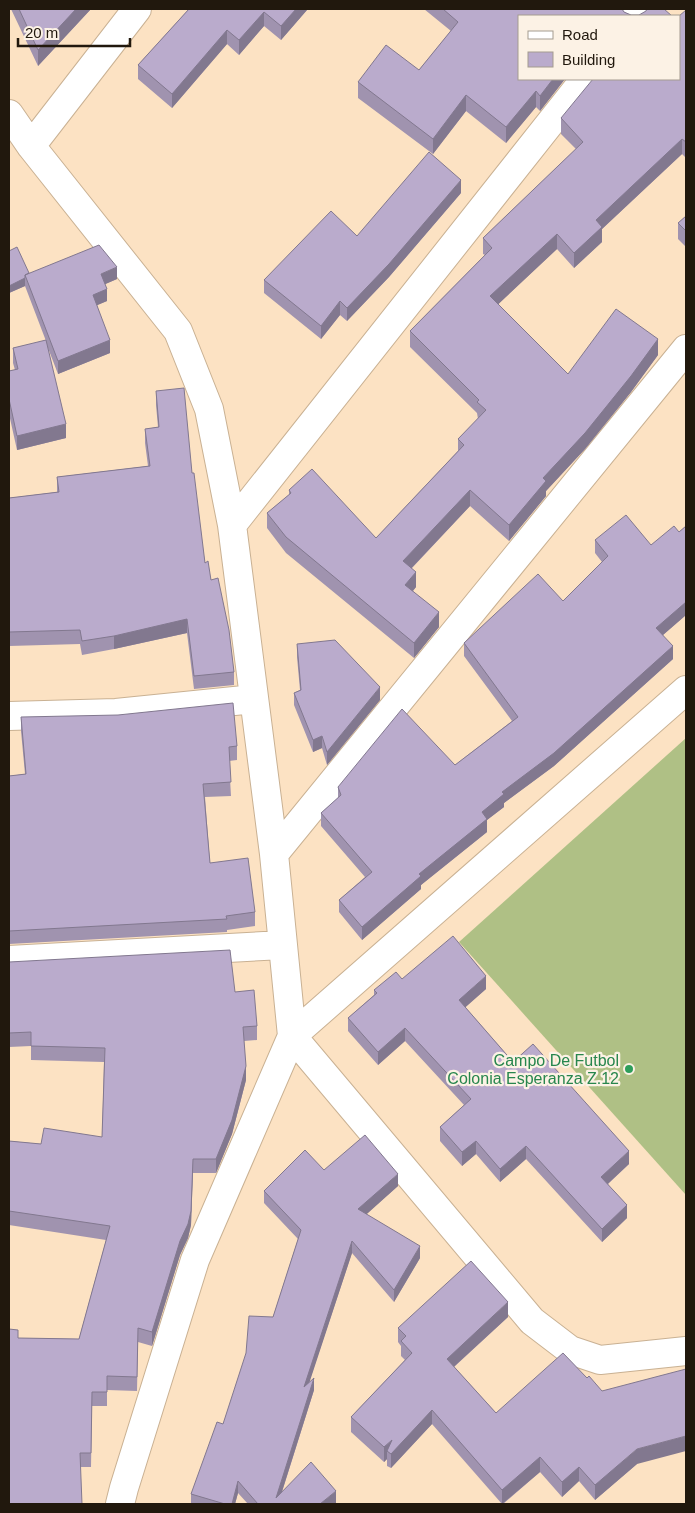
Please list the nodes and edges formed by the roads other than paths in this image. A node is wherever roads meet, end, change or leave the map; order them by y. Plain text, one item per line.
1 (137, 9) edge
2 (584, 80) edge
3 (9, 114) edge
4 (31, 146) junction
5 (686, 349) edge
6 (232, 525) junction
7 (686, 690) edge
8 (254, 700) junction
9 (9, 716) edge
10 (274, 854) junction
11 (283, 945) junction
12 (9, 960) edge
13 (292, 1036) junction
14 (686, 1351) edge
15 (120, 1504) edge

1 - 4 street
2 - 6 street
3 - 4 street
4 - 6 street
5 - 10 street
6 - 8 street
7 - 13 street
8 - 9 street
8 - 10 street
10 - 11 street
11 - 12 street
11 - 13 street
13 - 14 street
13 - 15 street

